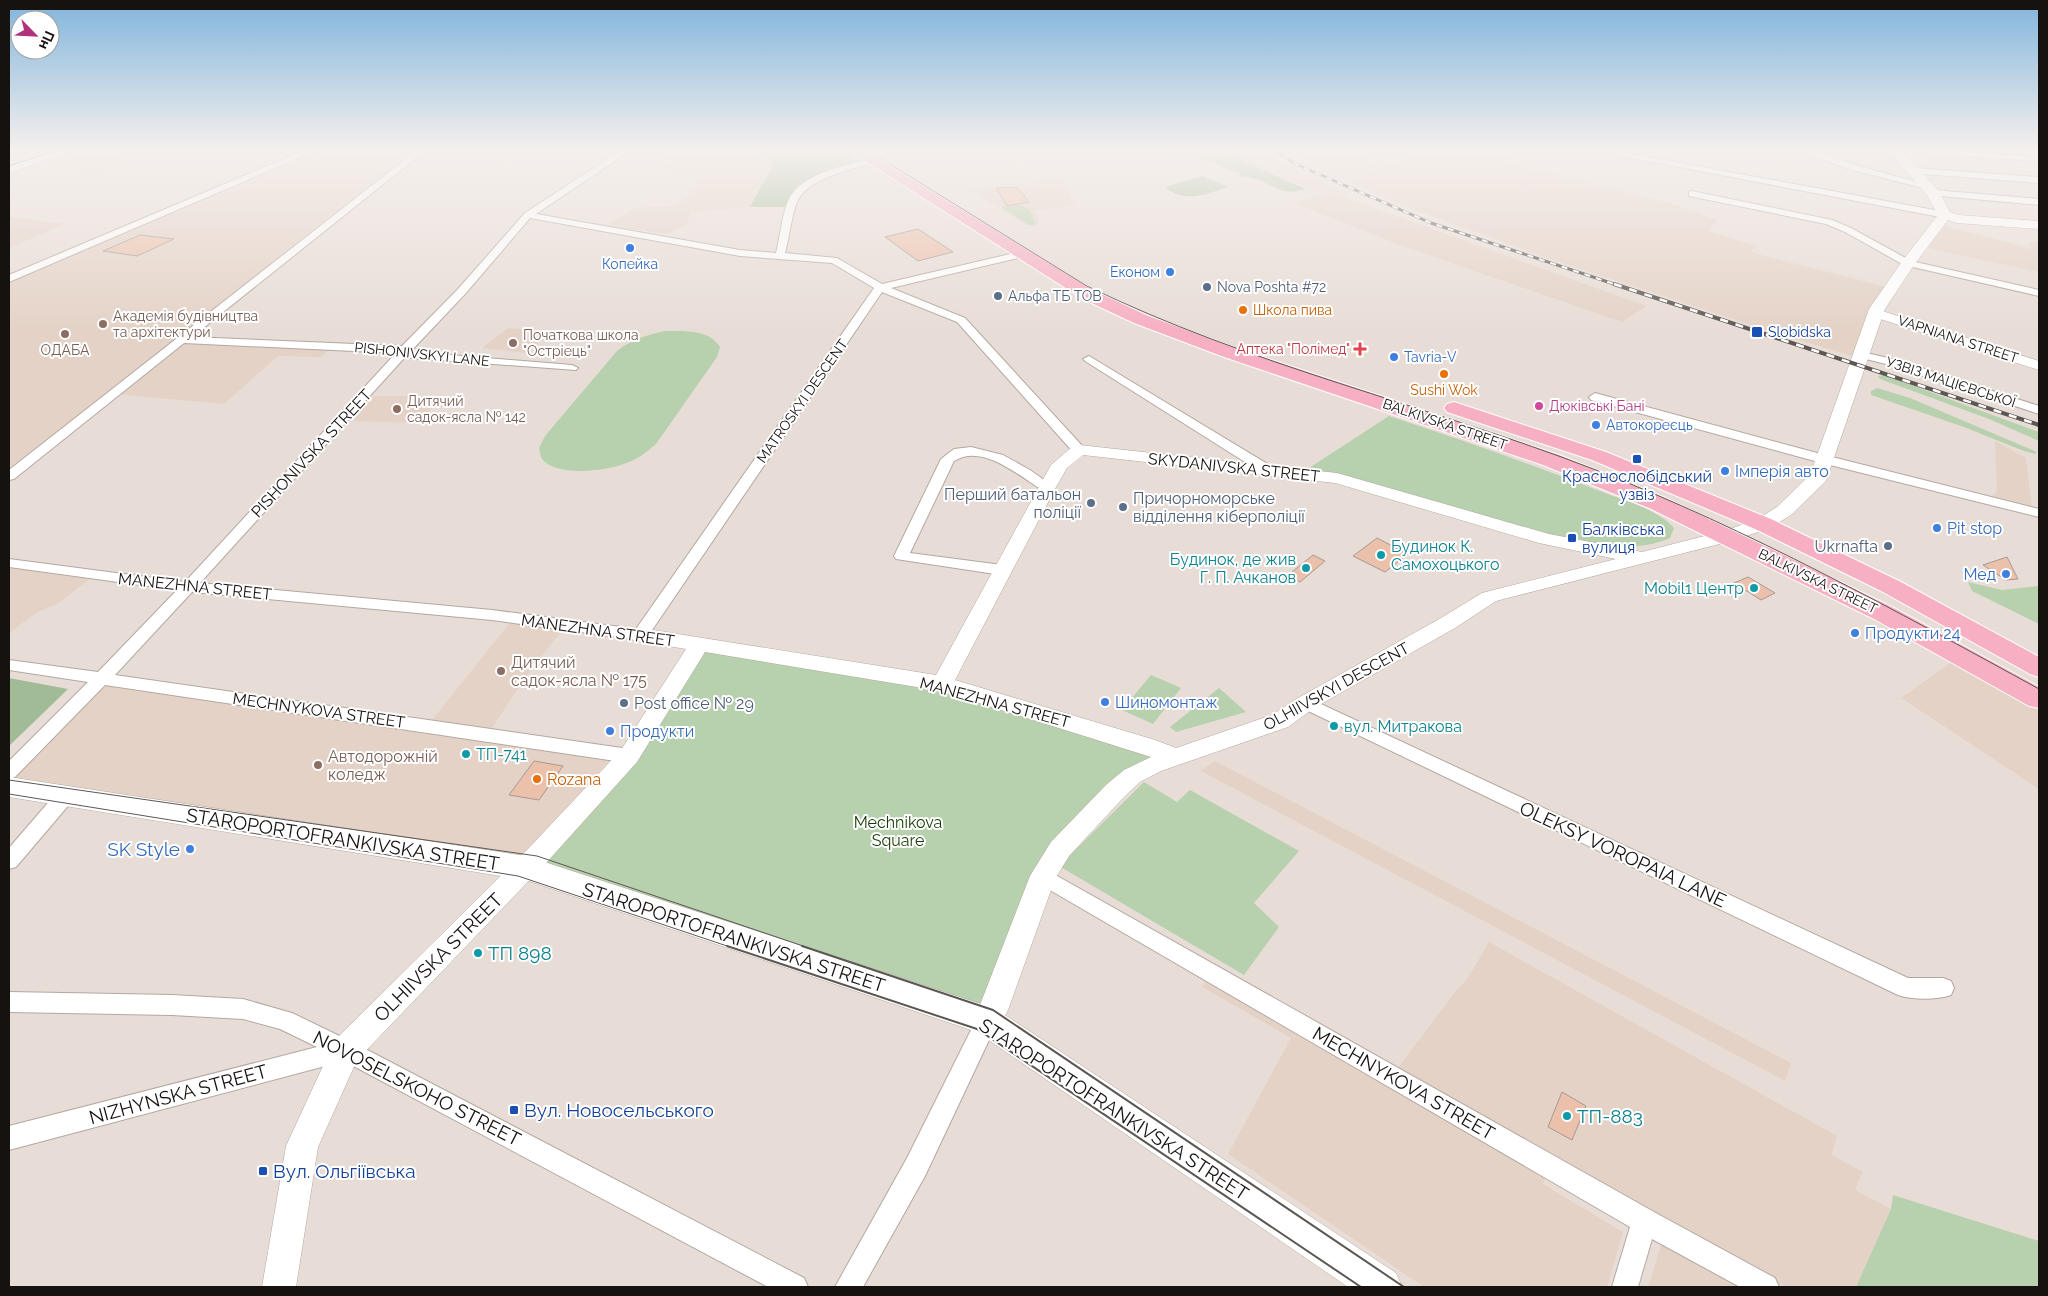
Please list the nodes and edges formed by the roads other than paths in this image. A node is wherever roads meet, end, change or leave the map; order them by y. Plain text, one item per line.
1 (170, 210) edge
2 (346, 210) edge
3 (535, 210) edge
4 (791, 210) edge
5 (956, 210) edge
6 (972, 210) edge
7 (1773, 210) edge
8 (1921, 210) edge
9 (1942, 210) edge
10 (528, 215) junction
11 (1945, 215) junction
12 (2039, 226) edge
13 (1023, 254) junction
14 (780, 256) junction
15 (1908, 263) junction
16 (9, 279) edge
17 (880, 287) junction
18 (2039, 293) edge
19 (1876, 313) junction
20 (182, 340) junction
21 (405, 350) junction
22 (1089, 360) dead end
23 (1860, 362) junction
24 (2039, 366) edge
25 (572, 368) dead end
26 (1595, 397) dead end
27 (2039, 410) edge
28 (1079, 450) junction
29 (1827, 460) junction
30 (1269, 471) junction
31 (9, 476) edge
32 (1047, 487) junction
33 (2039, 512) edge
34 (1763, 524) junction
35 (1728, 536) junction
36 (1643, 558) junction
37 (9, 563) edge
38 (1002, 570) junction
39 (188, 587) junction
40 (640, 634) junction
41 (699, 645) junction
42 (9, 665) edge
43 (2039, 668) edge
44 (101, 679) junction
45 (942, 684) junction
46 (2039, 699) edge
47 (1306, 703) junction
48 (629, 756) junction
49 (1175, 757) junction
50 (9, 772) edge
51 (9, 787) edge
52 (66, 795) junction
53 (9, 861) edge
54 (526, 868) junction
55 (1043, 876) junction
56 (1943, 988) dead end
57 (9, 1002) edge
58 (987, 1021) junction
59 (346, 1050) junction
60 (9, 1138) edge
61 (1645, 1221) junction
62 (279, 1287) edge
63 (795, 1287) edge
64 (848, 1287) edge
65 (1382, 1287) edge
66 (1625, 1287) edge
67 (1766, 1287) edge

1 - 16 street
2 - 20 street
3 - 10 street, PISHONIVSKA STREET
4 - 14 street
5 - 13 main road, BALKIVSKA STREET
6 - 34 main road, BALKIVSKA STREET
7 - 15 street
8 - 11 street
9 - 11 main road
10 - 14 street
10 - 21 street, PISHONIVSKA STREET
11 - 12 main road
11 - 15 main road
13 - 17 street
13 - 35 main road, BALKIVSKA STREET
14 - 17 street
15 - 18 street
15 - 19 main road
17 - 28 street
17 - 40 street, MATROSKYI DESCENT
19 - 23 main road
19 - 24 street, VAPNIANA STREET
20 - 21 street, PISHONIVSKYI LANE
20 - 31 street
21 - 25 street, PISHONIVSKYI LANE
21 - 39 street, PISHONIVSKA STREET
22 - 30 street
23 - 27 street, УЗВІЗ МАЦІЄВСЬКОЇ
23 - 29 main road
26 - 29 street
28 - 30 street, SKYDANIVSKA STREET
28 - 32 street
29 - 33 street
29 - 34 main road
30 - 36 street, SKYDANIVSKA STREET
32 - 38 street
32 - 38 street
34 - 35 main road
34 - 43 main road, BALKIVSKA STREET
35 - 36 street, OLHIIVSKYI DESCENT
35 - 46 main road, BALKIVSKA STREET
36 - 47 street, OLHIIVSKYI DESCENT
37 - 39 street, MANEZHNA STREET
38 - 45 street
39 - 40 street, MANEZHNA STREET
39 - 44 street, PISHONIVSKA STREET
40 - 41 street, MANEZHNA STREET
41 - 45 street, MANEZHNA STREET
41 - 48 street, OLHIIVSKA STREET
42 - 44 street, MECHNYKOVA STREET
44 - 48 street, MECHNYKOVA STREET
44 - 50 street, PISHONIVSKA STREET
45 - 49 street, MANEZHNA STREET
47 - 49 street, OLHIIVSKYI DESCENT
47 - 56 street, OLEKSY VOROPAIA LANE
48 - 54 street, OLHIIVSKA STREET
49 - 55 street, OLHIIVSKYI DESCENT
51 - 52 main road, STAROPORTOFRANKIVSKA STREET
52 - 53 street
52 - 54 main road, STAROPORTOFRANKIVSKA STREET
54 - 58 main road, STAROPORTOFRANKIVSKA STREET
54 - 59 street, OLHIIVSKA STREET
55 - 58 street, OLHIIVSKYI DESCENT
55 - 61 street, MECHNYKOVA STREET
57 - 59 street, NOVOSELSKOHO STREET
58 - 64 street
58 - 65 main road, STAROPORTOFRANKIVSKA STREET
59 - 60 street, NIZHYNSKA STREET
59 - 62 street, OLHIIVSKA STREET
59 - 63 street, NOVOSELSKOHO STREET
61 - 66 street
61 - 67 street, MECHNYKOVA STREET

